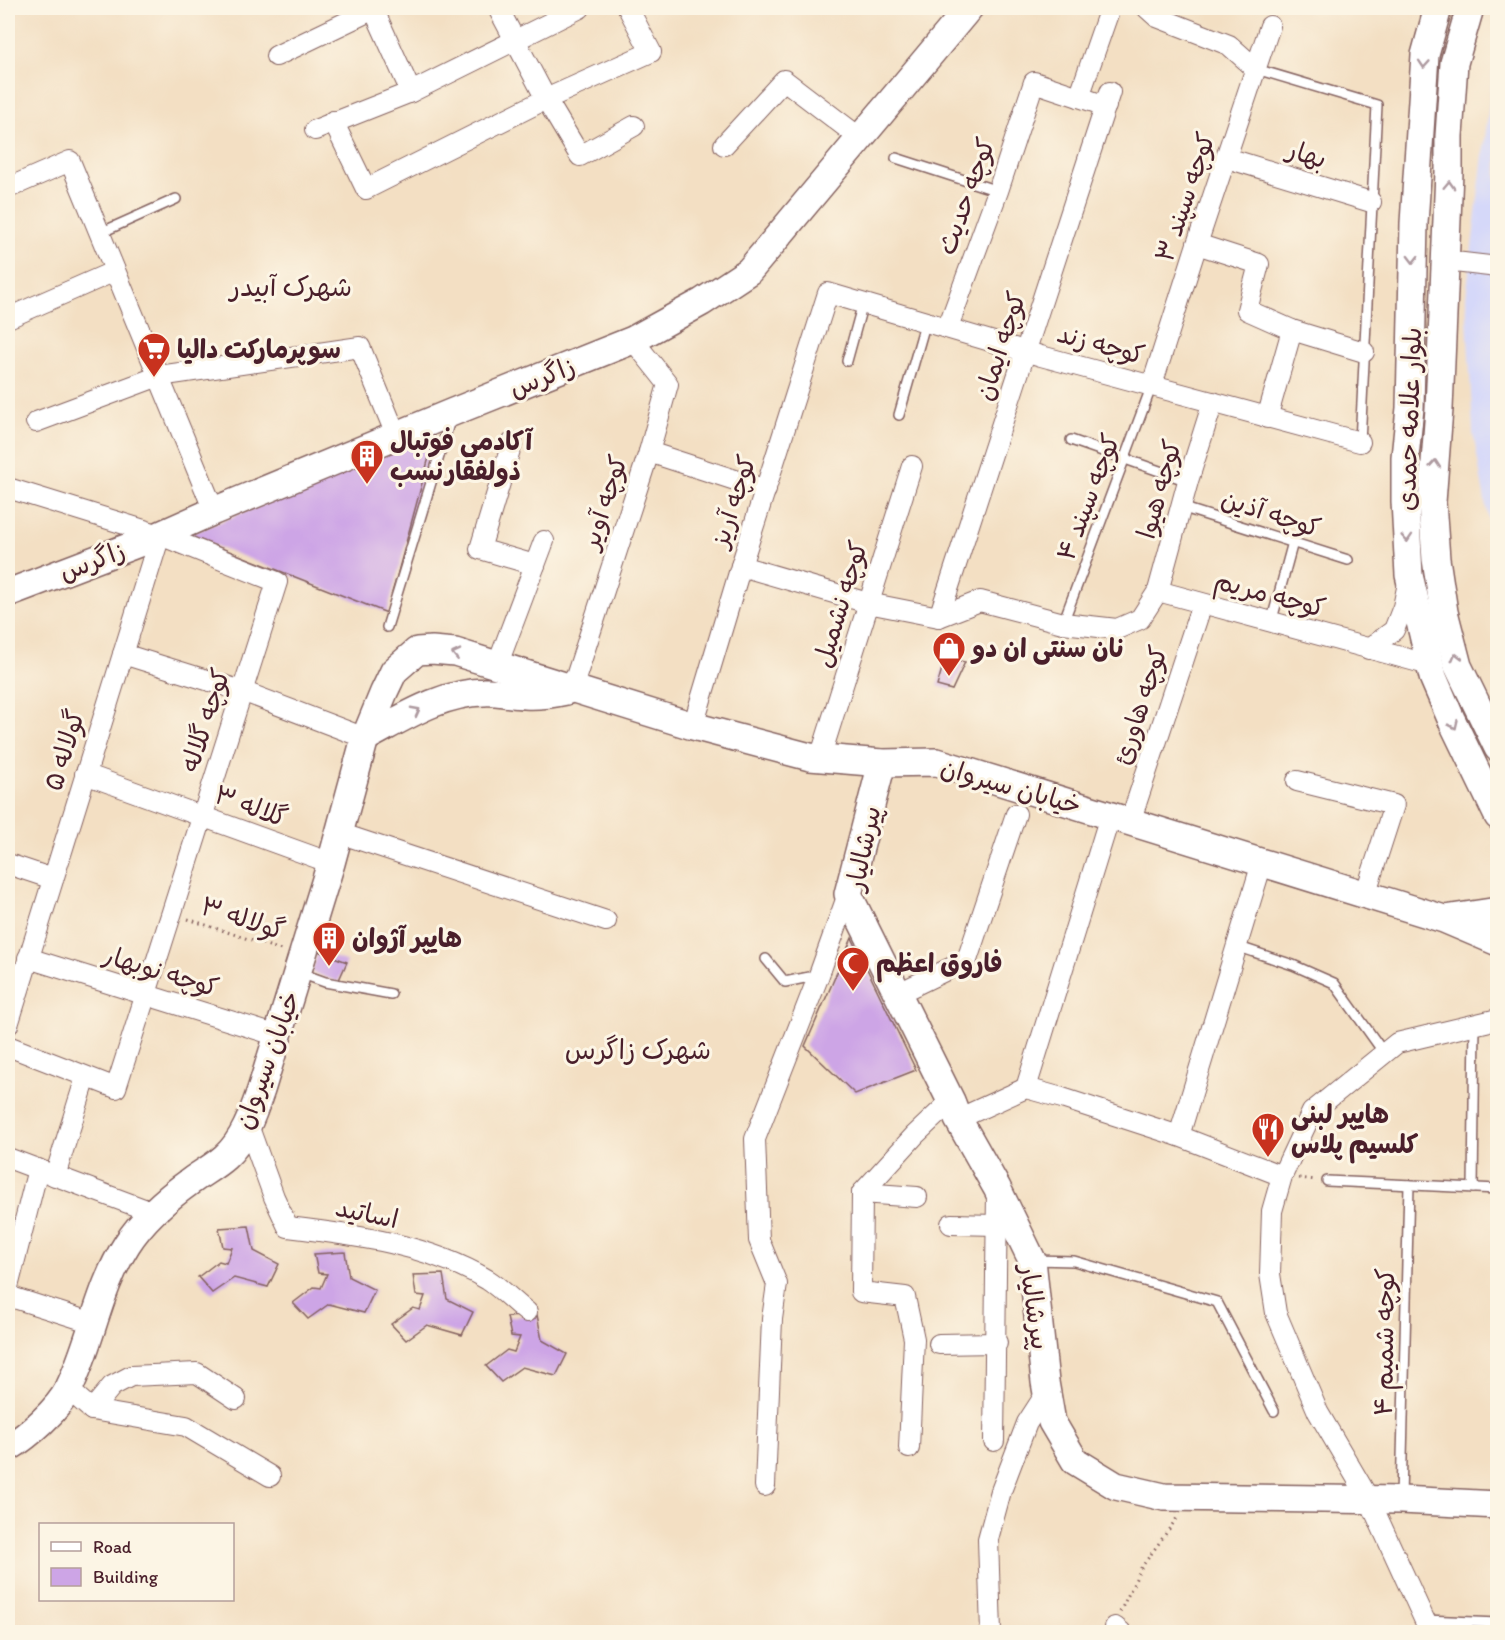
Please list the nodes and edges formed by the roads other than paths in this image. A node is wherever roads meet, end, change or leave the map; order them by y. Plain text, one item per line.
1 (374, 8) edge
2 (498, 8) edge
3 (580, 8) edge
4 (628, 8) edge
5 (1110, 8) edge
6 (1147, 8) edge
7 (1438, 8) edge
8 (1470, 8) edge
9 (963, 9) edge
10 (1270, 26) dead end
11 (514, 40) junction
12 (276, 56) dead end
13 (1256, 69) junction
14 (411, 92) junction
15 (1079, 97) junction
16 (546, 99) junction
17 (634, 126) dead end
18 (860, 138) junction
19 (724, 145) dead end
20 (896, 158) dead end
21 (1227, 158) junction
22 (8, 188) edge
23 (998, 191) junction
24 (176, 200) dead end
25 (1371, 202) junction
26 (99, 233) junction
27 (1197, 244) junction
28 (1446, 261) junction
29 (1497, 267) edge
30 (115, 271) junction
31 (828, 293) joint
32 (863, 303) junction
33 (8, 318) edge
34 (926, 321) junction
35 (948, 327) junction
36 (1292, 330) junction
37 (633, 340) junction
38 (1027, 352) junction
39 (1364, 352) junction
40 (847, 361) dead end
41 (159, 376) junction
42 (1152, 385) junction
43 (1213, 402) junction
44 (1410, 408) junction
45 (1439, 409) junction
46 (453, 412) junction
47 (899, 415) dead end
48 (1267, 418) junction
49 (36, 422) dead end
50 (396, 435) junction
51 (1071, 440) dead end
52 (1360, 442) joint
53 (512, 443) dead end
54 (649, 452) junction
55 (1124, 459) junction
56 (912, 466) dead end
57 (1188, 481) junction
58 (8, 488) edge
59 (766, 489) junction
60 (1181, 507) junction
61 (214, 511) junction
62 (160, 535) junction
63 (544, 541) dead end
64 (1293, 542) junction
65 (1348, 560) dead end
66 (535, 565) junction
67 (741, 566) junction
68 (1409, 575) junction
69 (1158, 591) junction
70 (8, 593) edge
71 (868, 603) junction
72 (1202, 604) junction
73 (939, 617) junction
74 (1063, 623) junction
75 (1271, 623) junction
76 (387, 627) dead end
77 (1369, 649) junction
78 (123, 654) junction
79 (1431, 665) junction
80 (497, 666) junction
81 (572, 689) junction
82 (242, 691) junction
83 (693, 726) junction
84 (364, 738) junction
85 (1497, 748) edge
86 (820, 758) junction
87 (882, 763) junction
88 (85, 774) junction
89 (1296, 781) dead end
90 (1016, 814) dead end
91 (1497, 816) edge
92 (202, 817) junction
93 (1120, 819) junction
94 (339, 833) junction
95 (331, 863) junction
96 (1262, 863) junction
97 (8, 864) edge
98 (52, 879) junction
99 (848, 894) junction
100 (1365, 895) junction
101 (1497, 911) edge
102 (1444, 919) junction
103 (606, 921) dead end
104 (1497, 942) edge
105 (1236, 946) junction
106 (28, 958) junction
107 (766, 959) dead end
108 (300, 965) junction
109 (819, 975) junction
110 (14, 979) edge
111 (898, 993) junction
112 (146, 994) junction
113 (391, 994) dead end
114 (1497, 1019) edge
115 (1475, 1023) junction
116 (8, 1025) edge
117 (278, 1036) junction
118 (8, 1046) edge
119 (1384, 1053) junction
120 (86, 1077) junction
121 (1026, 1088) junction
122 (955, 1110) junction
123 (248, 1125) junction
124 (1179, 1136) junction
125 (8, 1158) edge
126 (47, 1173) junction
127 (1282, 1176) junction
128 (1327, 1181) road end
129 (1409, 1185) junction
130 (997, 1188) junction
131 (1473, 1188) junction
132 (1497, 1189) edge
133 (862, 1193) junction
134 (917, 1197) dead end
135 (152, 1212) junction
136 (951, 1224) dead end
137 (997, 1224) junction
138 (1032, 1260) junction
139 (8, 1287) edge
140 (8, 1296) edge
141 (527, 1312) dead end
142 (93, 1323) junction
143 (997, 1343) junction
144 (939, 1344) dead end
145 (68, 1389) junction
146 (1047, 1392) junction
147 (236, 1399) dead end
148 (92, 1410) junction
149 (1274, 1411) dead end
150 (994, 1441) dead end
151 (8, 1448) edge
152 (909, 1449) dead end
153 (270, 1476) dead end
154 (765, 1486) dead end
155 (1369, 1499) junction
156 (1401, 1500) junction
157 (1497, 1504) edge
158 (1497, 1623) edge
159 (1427, 1626) edge
160 (991, 1632) edge

1 - 12 street
1 - 14 street
2 - 11 street
3 - 11 street
4 - 16 street
5 - 15 street
6 - 13 street
7 -> 44 street, بلوار علامه حمدی
28 -> 8 street, بلوار علامه حمدی
9 - 18 street, زاگرس
10 - 13 street, کوچه سپند ۳
11 - 14 street
11 - 16 street
13 - 21 street, کوچه سپند ۳
13 - 25 lane
14 - 16 street
15 - 23 street, کوچه حدیث
15 - 38 street, کوچه ایمان
16 - 17 street
18 - 19 street
18 - 37 street, زاگرس
20 - 23 lane
21 - 25 street, بهار
21 - 27 street, کوچه سپند ۳
22 - 26 street
23 - 35 street, کوچه حدیث
24 - 26 lane
25 - 39 lane
26 - 30 street
27 - 36 street
27 - 42 street, کوچه سپند ۳
28 - 29 street
28 - 45 street, بلوار علامه حمدی
30 - 33 street
30 - 41 street
31 - 32 street, کوچه زند
31 - 59 street, کوچه آریز
32 - 34 street, کوچه زند
32 - 40 lane
34 - 35 street, کوچه زند
34 - 47 lane
35 - 38 street, کوچه زند
36 - 39 street
36 - 48 street
37 - 46 street, زاگرس
37 - 54 street, کوچه آویر
38 - 42 street, کوچه زند
38 - 73 street, کوچه ایمان
39 - 52 lane
41 - 49 street
41 - 50 street
41 - 61 street
42 - 43 street, کوچه زند
42 - 55 lane, کوچه سپند ۴
43 - 48 street, کوچه زند
43 - 57 street, کوچه هیوا
44 - 45 street
44 -> 68 street, بلوار علامه حمدی
85 -> 45 street, بلوار علامه حمدی
46 - 50 street, زاگرس
46 - 76 lane
48 - 52 street, کوچه زند
50 - 61 street, زاگرس
51 - 55 lane
53 - 66 street
54 - 59 street
54 - 81 street, کوچه آویر
55 - 57 lane
55 - 74 lane, کوچه سپند ۴
56 - 71 street, کوچه نشمیل
57 - 60 street, کوچه هیوا
58 - 62 street
59 - 67 street, کوچه آریز
60 - 64 lane, کوچه آذین
60 - 69 street, کوچه هیوا
61 - 62 street, زاگرس
62 - 70 street, زاگرس
62 - 78 street, گولاله ۵
62 - 82 street, کوچه گلاله
63 - 66 street
64 - 65 lane, کوچه آذین
64 - 75 lane
66 - 80 street
67 - 71 street
67 - 83 street, کوچه آریز
68 - 77 street
68 - 79 street, بلوار علامه حمدی
69 - 72 street, کوچه مریم
69 - 74 street, کوچه هیوا
71 - 73 street
71 - 86 street, کوچه نشمیل
72 - 75 street, کوچه مریم
72 - 93 street, کوچه هاورئ
73 - 74 street, کوچه هیوا
75 - 77 street, کوچه مریم
77 - 79 street, کوچه مریم
78 - 82 street
78 - 88 street, گولاله ۵
79 -> 91 street, بلوار علامه حمدی
80 - 81 street, خیابان سیروان
80 -> 84 street, خیابان سیروان
81 - 83 street, خیابان سیروان
84 -> 81 street, خیابان سیروان
82 - 84 street
82 - 92 street, کوچه گلاله
83 - 86 street, خیابان سیروان
84 - 94 street, خیابان سیروان
86 - 87 street, خیابان سیروان
87 - 93 street, خیابان سیروان
87 - 99 street, پیرشالیار
88 - 92 street, گلاله ۳
88 - 98 street, گولاله ۵
89 - 100 street
90 - 111 street
92 - 95 street, گلاله ۳
92 - 112 street, کوچه گلاله
93 - 96 street, خیابان سیروان
93 - 121 street, کوچه هاورئ
94 - 95 street, خیابان سیروان
94 - 103 street
95 - 108 street, خیابان سیروان
96 - 100 street, خیابان سیروان
96 - 105 street
97 - 98 street
98 - 106 street, گولاله ۵
99 - 109 street
99 - 111 street, پیرشالیار
100 - 102 street, خیابان سیروان
101 - 102 street
102 - 104 street, خیابان سیروان
105 - 119 lane
105 - 124 street
106 - 110 street, گولاله ۵
106 - 112 street, کوچه نوبهار
107 - 109 lane
108 - 113 lane
108 - 117 street, خیابان سیروان
109 - 154 street
110 - 116 street, گولاله ۵
111 - 122 street, پیرشالیار
112 - 117 street, کوچه نوبهار
112 - 120 street, کوچه گلاله
114 - 115 street
115 - 119 street
115 - 131 lane
117 - 123 street, خیابان سیروان
118 - 120 street
119 - 127 street
120 - 126 street
121 - 122 street
121 - 124 street
122 - 130 street, پیرشالیار
122 - 133 street
123 - 135 street, خیابان سیروان
123 - 141 street, اساتید
124 - 127 street
125 - 126 street
126 - 135 street
126 - 139 street
127 - 155 street
128 - 129 lane
129 - 131 lane
129 - 156 lane, کوچه شمیم ۴
130 - 137 street
130 - 138 street, پیرشالیار
131 - 132 lane
133 - 134 street
133 - 152 street
135 - 142 street, خیابان سیروان
136 - 137 street
137 - 143 street
138 - 146 street, پیرشالیار
138 - 149 lane
140 - 142 street
142 - 145 street, خیابان سیروان
143 - 144 street
143 - 150 street
145 - 148 street
145 - 151 street, خیابان سیروان
146 - 155 street, پیرشالیار
146 - 160 street
147 - 148 street
148 - 153 street
155 - 156 street, پیرشالیار
155 - 159 street
156 - 157 street, پیرشالیار
158 - 159 lane

